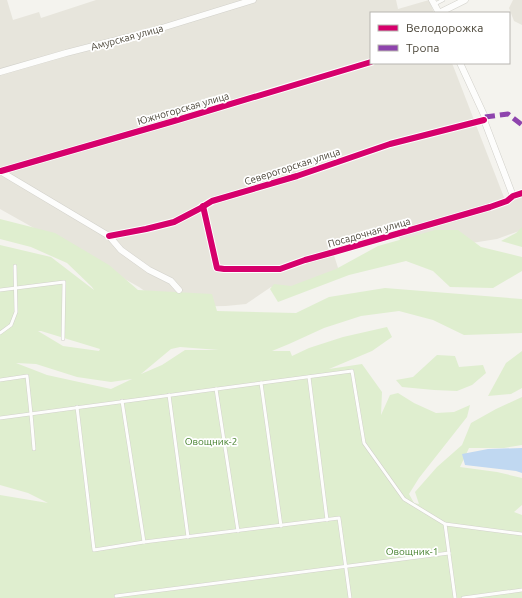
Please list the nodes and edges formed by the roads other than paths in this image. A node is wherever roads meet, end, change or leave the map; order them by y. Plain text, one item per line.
1 (253, 0) edge
2 (443, 0) edge
3 (465, 0) edge
4 (433, 2) edge
5 (438, 12) edge
6 (441, 12) edge
7 (370, 62) edge
8 (460, 64) edge
9 (0, 72) edge
10 (484, 120) junction
11 (0, 171) edge
12 (522, 193) edge
13 (513, 196) junction
14 (203, 206) junction
15 (110, 236) junction
16 (15, 266) dead end
17 (15, 288) junction
18 (0, 290) edge
19 (179, 290) dead end
20 (0, 333) edge
21 (62, 339) dead end
22 (309, 376) junction
23 (0, 380) edge
24 (261, 383) junction
25 (216, 389) junction
26 (169, 395) junction
27 (122, 401) junction
28 (77, 407) junction
29 (31, 414) junction
30 (0, 418) edge
31 (34, 449) dead end
32 (328, 520) junction
33 (445, 524) junction
34 (280, 526) junction
35 (238, 531) junction
36 (522, 534) edge
37 (188, 537) junction
38 (144, 542) junction
39 (449, 553) junction
40 (346, 566) junction
41 (522, 590) edge
42 (116, 596) dead end
43 (350, 598) edge
44 (455, 598) edge
45 (462, 598) edge

1 - 9 street, Амурская улица
2 - 4 lane
3 - 6 street
4 - 5 street
7 - 11 street, Южногорская улица
8 - 10 street
10 - 13 street
10 - 14 street, Северогорская улица
11 - 15 street
12 - 13 street, Посадочная улица
13 - 14 street, Посадочная улица
14 - 15 street, Северогорская улица
15 - 19 street
16 - 17 lane
17 - 18 lane
17 - 20 lane
17 - 21 lane
22 - 24 lane
22 - 32 lane
22 - 33 lane
23 - 29 lane
24 - 25 lane
24 - 34 lane
25 - 26 lane
25 - 35 lane
26 - 27 lane
26 - 37 lane
27 - 28 lane
27 - 38 lane
28 - 29 lane
28 - 38 lane
29 - 30 lane
29 - 31 lane
32 - 34 lane
32 - 40 lane
33 - 36 lane
33 - 39 lane
34 - 35 lane
35 - 37 lane
37 - 38 lane
39 - 40 lane
39 - 44 lane
40 - 42 lane
40 - 43 lane
41 - 45 lane

